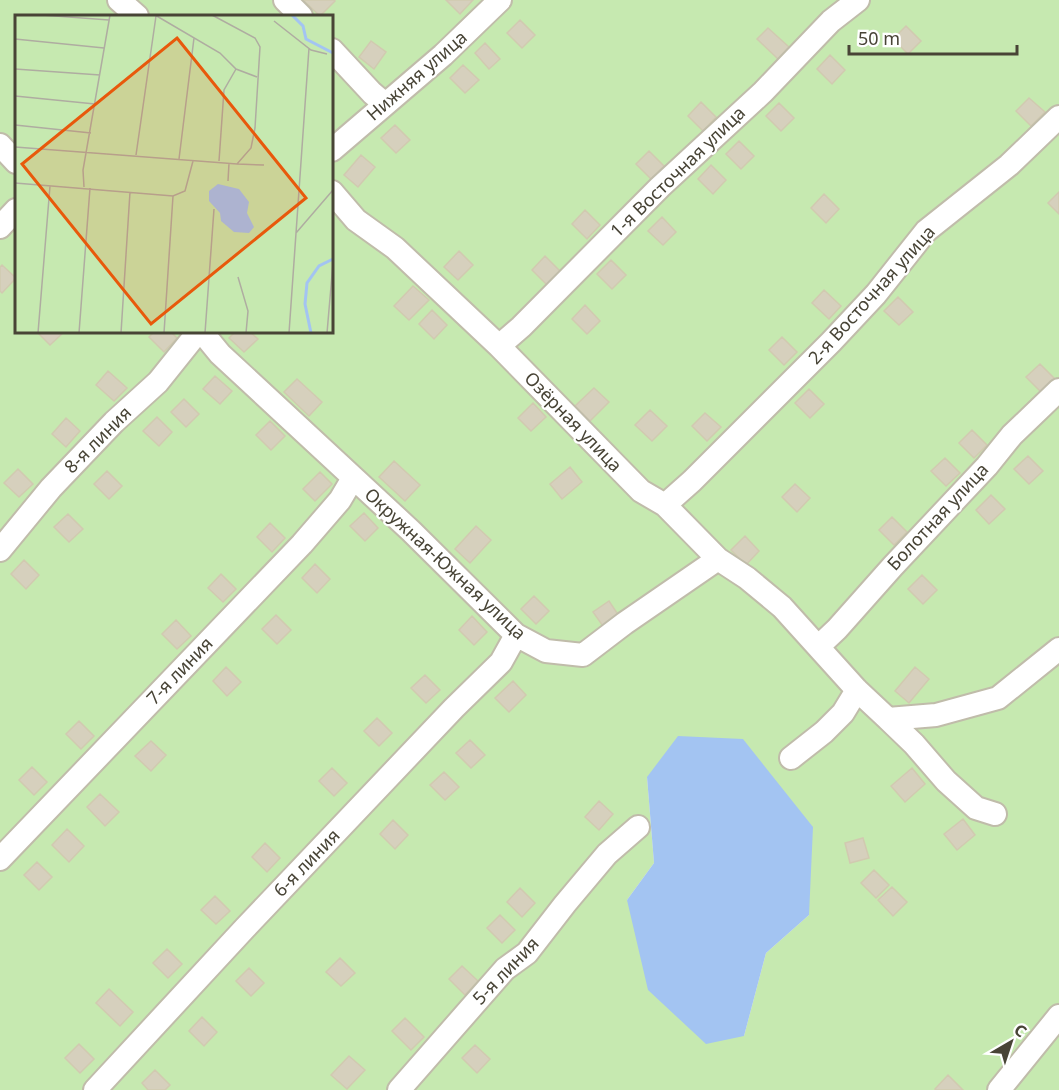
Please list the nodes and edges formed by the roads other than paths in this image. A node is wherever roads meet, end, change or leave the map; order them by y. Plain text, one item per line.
1 (119, 0) edge
2 (285, 0) edge
3 (500, 0) edge
4 (858, 0) edge
5 (136, 15) edge
6 (300, 15) edge
7 (333, 51) edge
8 (385, 104) junction
9 (1059, 117) edge
10 (0, 146) edge
11 (333, 149) edge
12 (15, 161) edge
13 (333, 193) edge
14 (15, 211) edge
15 (0, 227) edge
16 (199, 333) edge
17 (201, 333) edge
18 (499, 346) junction
19 (1059, 390) edge
20 (353, 478) junction
21 (665, 505) junction
22 (0, 550) edge
23 (718, 559) junction
24 (516, 635) junction
25 (819, 646) junction
26 (1059, 649) edge
27 (857, 690) junction
28 (888, 719) junction
29 (790, 758) dead end
30 (995, 814) dead end
31 (638, 827) dead end
32 (0, 859) edge
33 (1059, 1016) edge
34 (95, 1090) edge
35 (399, 1090) edge
36 (999, 1090) edge

1 - 5 street
2 - 6 street
3 - 8 street, Нижняя улица
4 - 18 street, 1-я Восточная улица
7 - 8 street
8 - 11 street, Нижняя улица
9 - 21 street, 2-я Восточная улица
10 - 12 street
13 - 18 street, Озёрная улица
14 - 15 street
16 - 22 street, 8-я линия
17 - 20 street, Окружная-Южная улица
18 - 21 street, Озёрная улица
19 - 25 street, Болотная улица
20 - 24 street, Окружная-Южная улица
20 - 32 street, 7-я линия
21 - 23 street, Озёрная улица
23 - 24 street, Окружная-Южная улица
23 - 25 street, Озёрная улица
24 - 34 street, 6-я линия
25 - 27 street, Озёрная улица
26 - 28 street
27 - 28 street, Озёрная улица
27 - 29 street
28 - 30 street, Озёрная улица
31 - 35 street, 5-я линия
33 - 36 street

